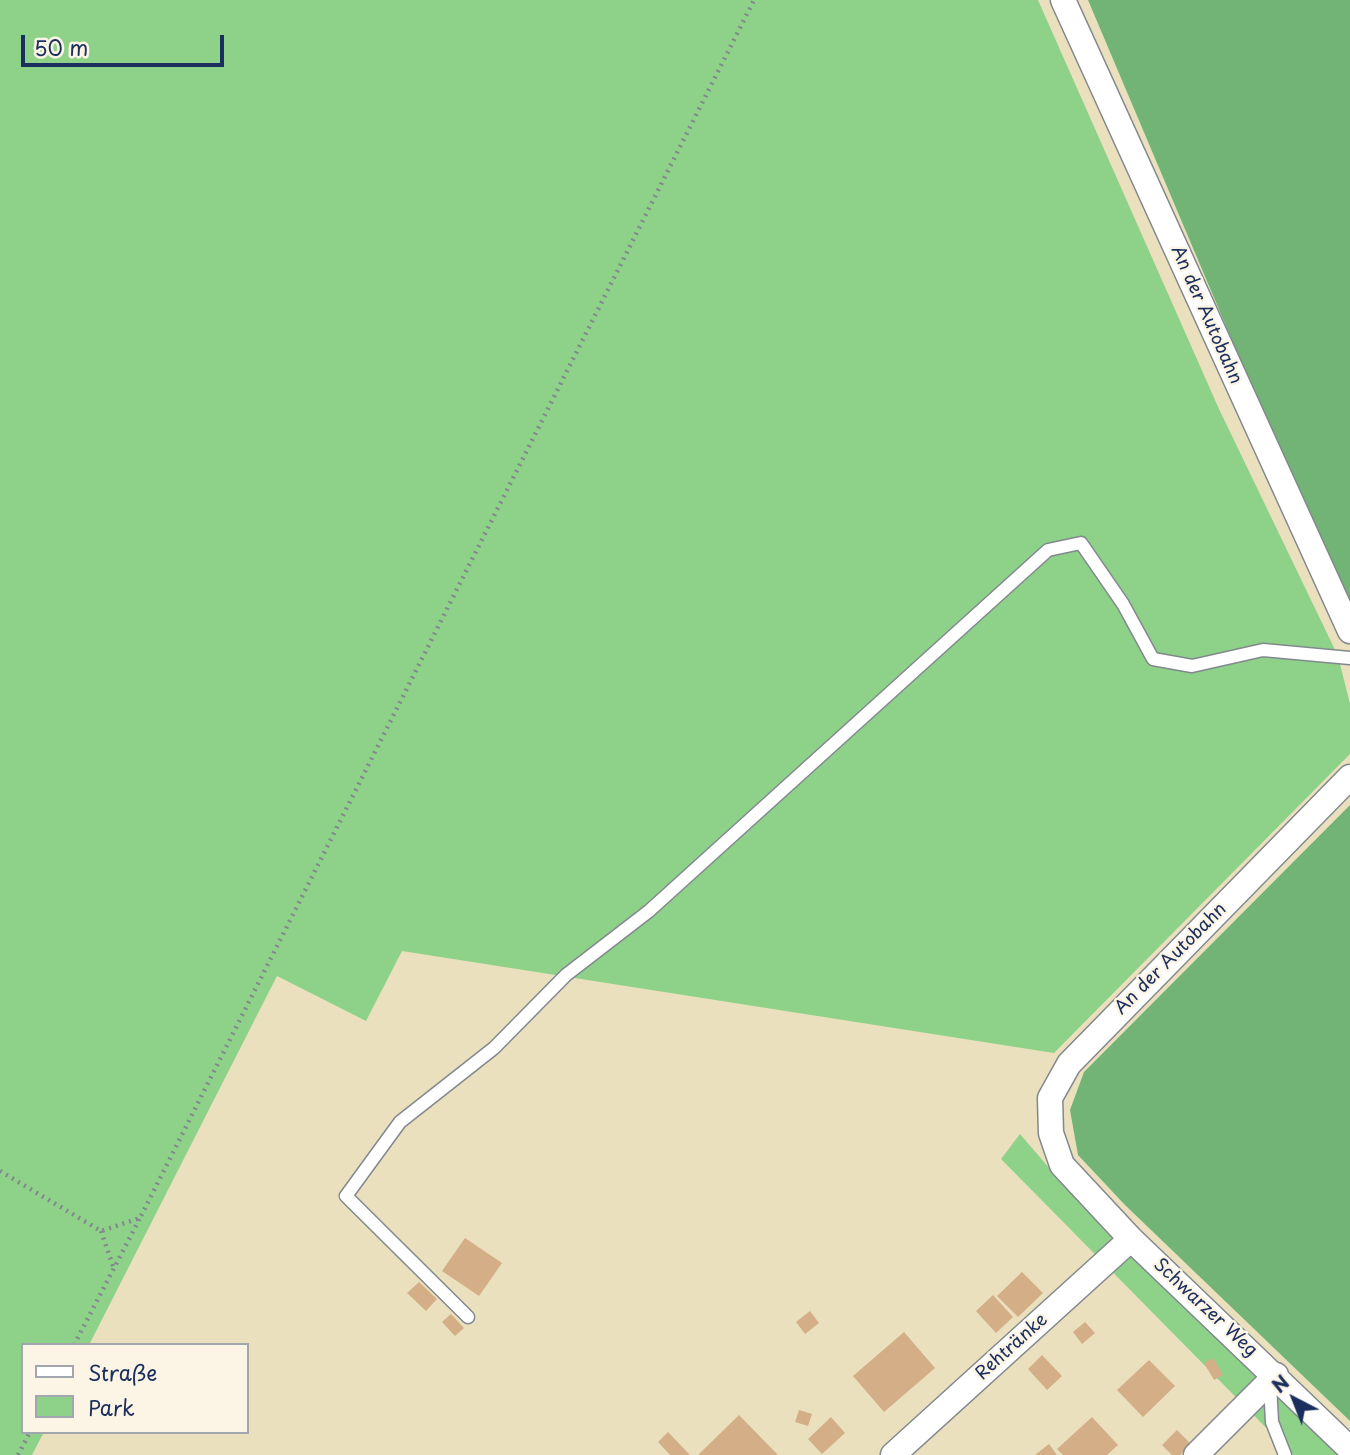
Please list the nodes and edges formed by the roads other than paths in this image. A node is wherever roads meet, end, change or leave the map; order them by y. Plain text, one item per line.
1 (1063, 0) edge
2 (1350, 631) edge
3 (1350, 658) edge
4 (1350, 777) edge
5 (1062, 1165) joint
6 (1131, 1239) junction
7 (468, 1317) dead end
8 (1273, 1378) junction
9 (1350, 1449) edge
10 (893, 1455) edge
11 (1196, 1455) edge
12 (1284, 1455) edge

1 - 2 street, An der Autobahn
3 - 7 lane
4 - 5 street, An der Autobahn
5 - 6 street, Schwarzer Weg
6 - 8 street, Schwarzer Weg
6 - 10 street, Rehtränke
8 - 9 street, Schwarzer Weg
8 - 11 street
8 - 12 lane

